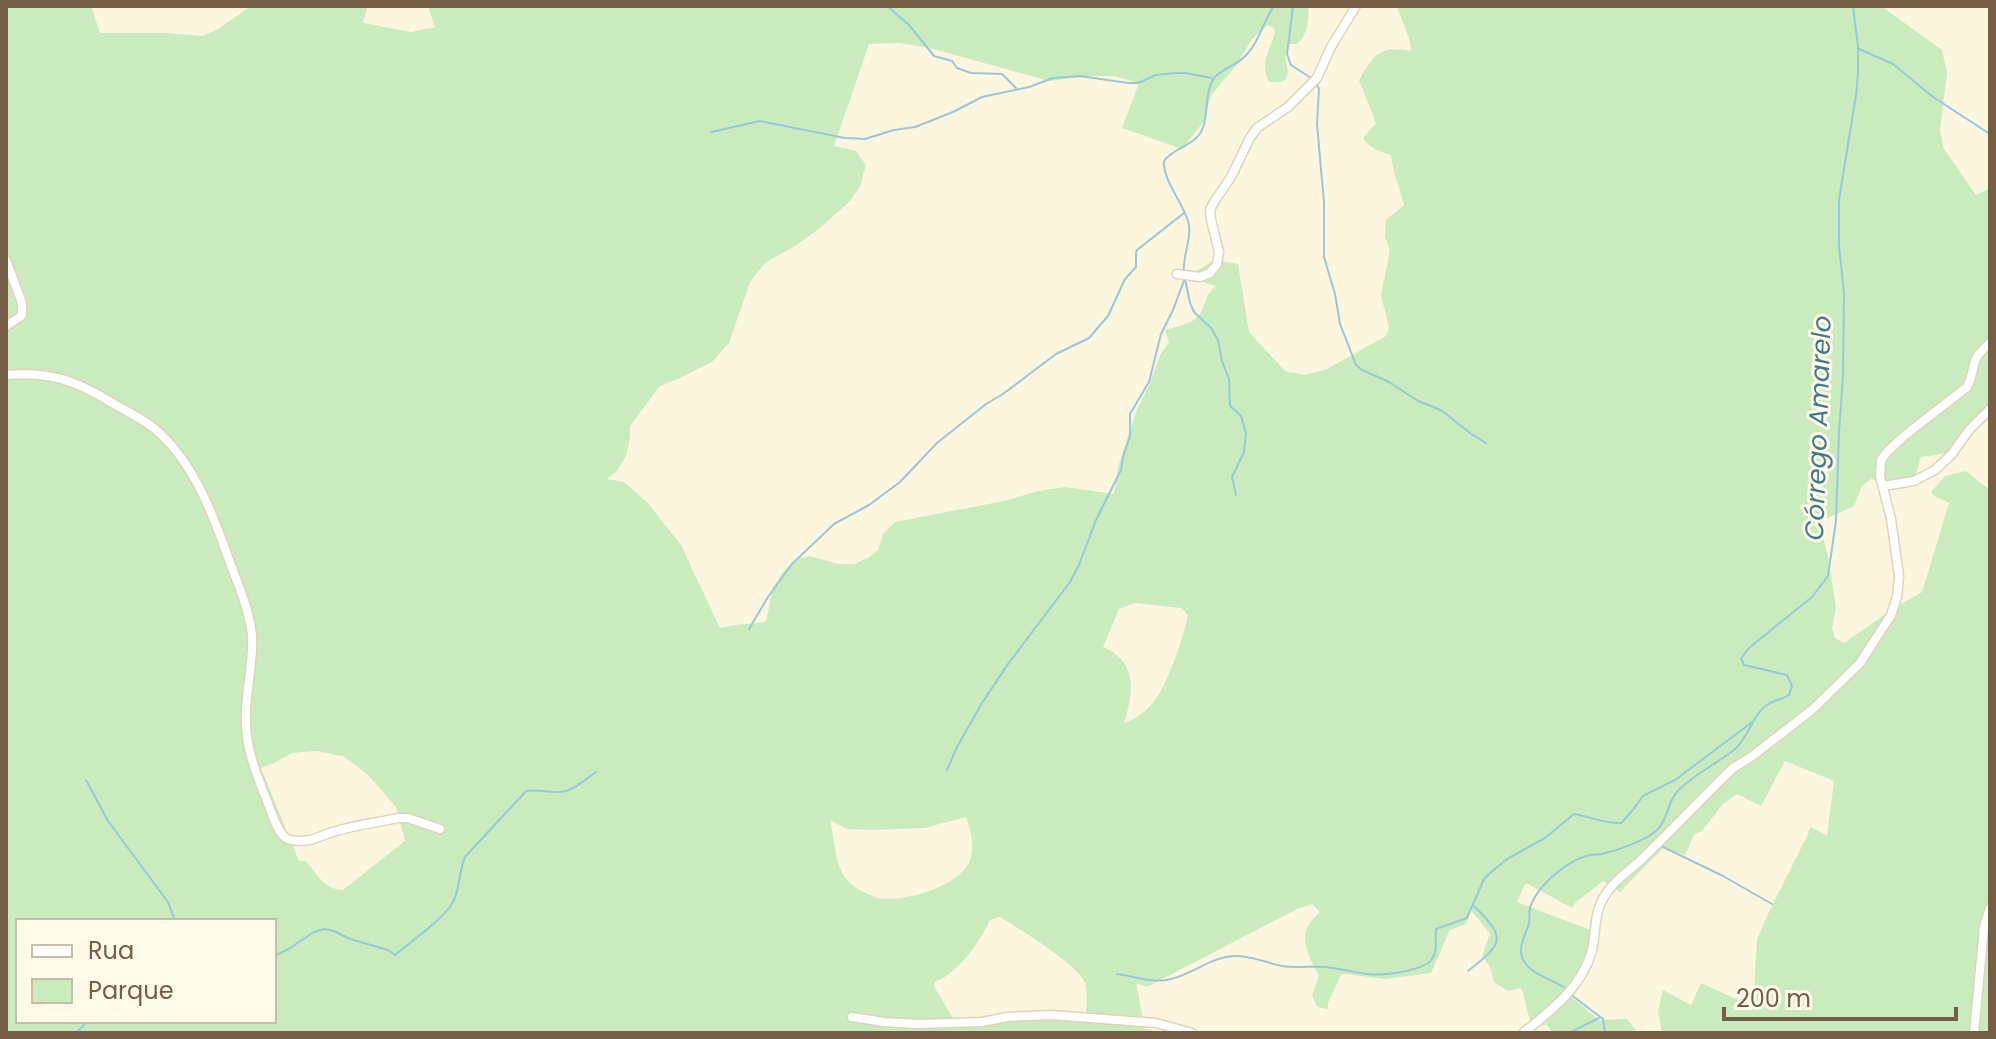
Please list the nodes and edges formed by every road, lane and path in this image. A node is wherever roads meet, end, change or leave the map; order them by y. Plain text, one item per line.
1 (1356, 6) edge
2 (6, 260) edge
3 (1177, 274) dead end
4 (6, 326) edge
5 (1990, 343) edge
6 (6, 375) edge
7 (1990, 409) edge
8 (1883, 486) junction
9 (440, 829) dead end
10 (1990, 908) edge
11 (852, 1017) dead end
12 (1192, 1033) edge
13 (1523, 1033) edge
14 (1974, 1033) edge

1 - 3 street
2 - 4 street
5 - 8 street
6 - 9 street
7 - 8 street
8 - 13 street
10 - 14 street
11 - 12 street

